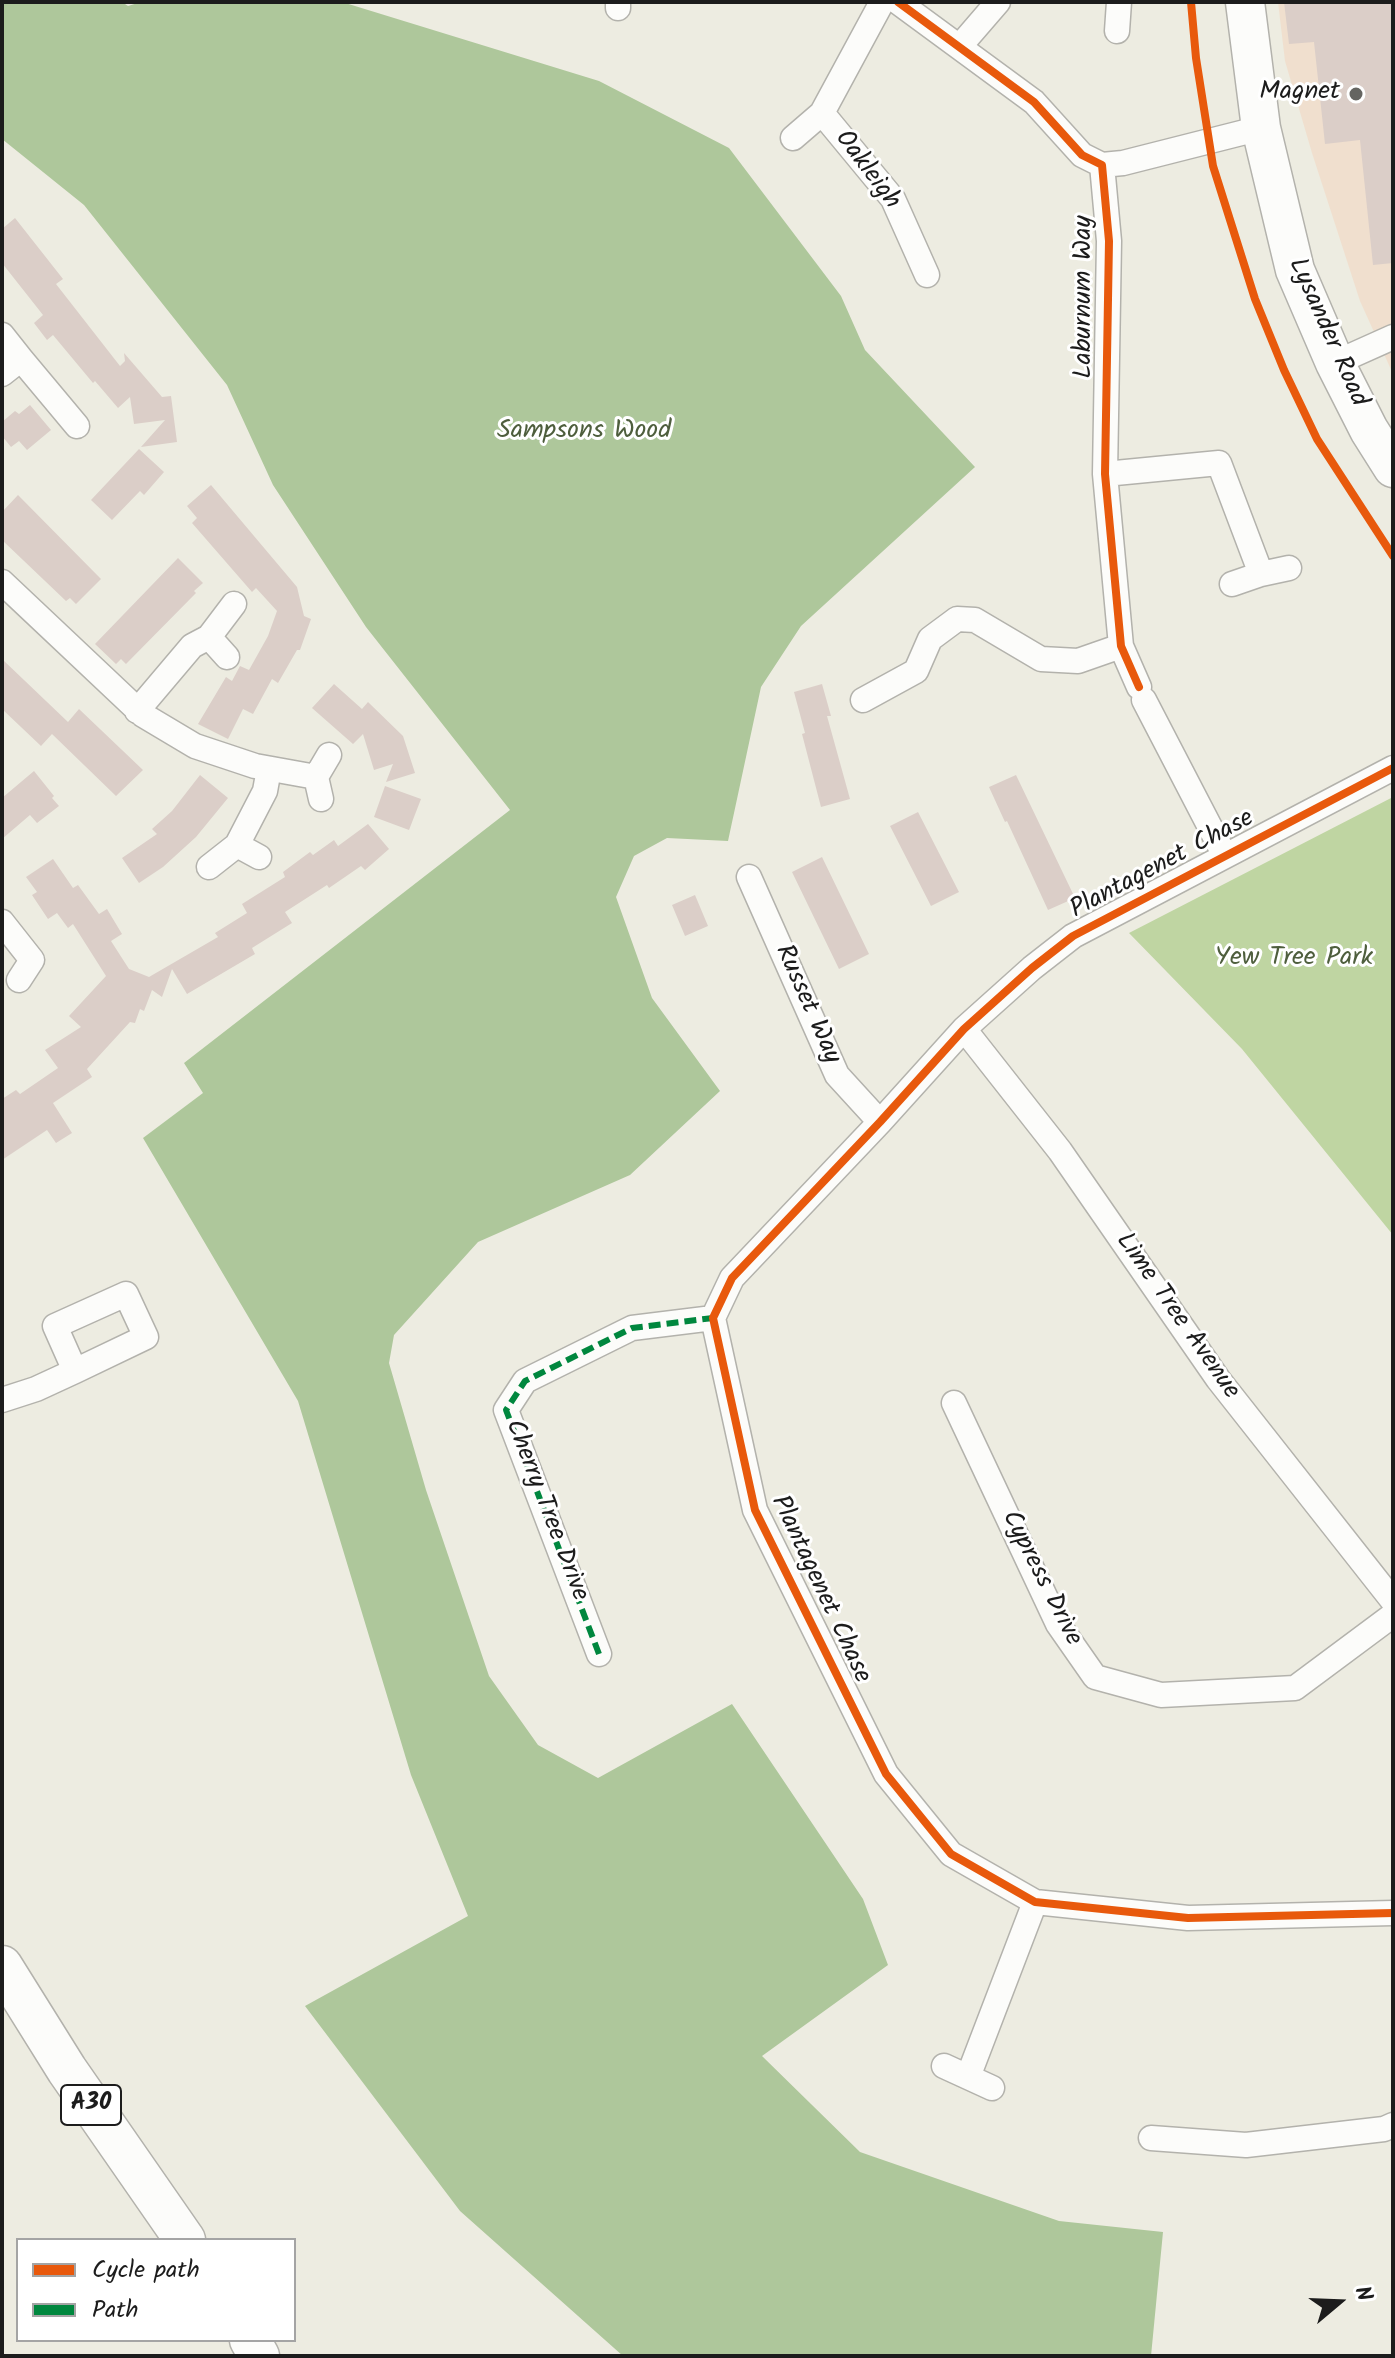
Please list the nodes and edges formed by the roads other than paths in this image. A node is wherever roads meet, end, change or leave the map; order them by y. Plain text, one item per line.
1 (882, 2) edge
2 (898, 2) edge
3 (998, 2) edge
4 (1119, 2) edge
5 (1245, 2) edge
6 (1117, 31) dead end
7 (960, 46) junction
8 (822, 113) junction
9 (1261, 128) junction
10 (793, 138) dead end
11 (1102, 165) junction
12 (927, 275) dead end
13 (2, 335) edge
14 (1393, 337) edge
15 (1335, 363) junction
16 (12, 366) edge
17 (77, 426) dead end
18 (1393, 468) edge
19 (1105, 474) junction
20 (1289, 568) dead end
21 (1261, 574) junction
22 (2, 582) edge
23 (1232, 584) dead end
24 (234, 604) dead end
25 (209, 637) junction
26 (1121, 646) junction
27 (227, 657) dead end
28 (863, 700) dead end
29 (137, 711) junction
30 (329, 755) dead end
31 (1393, 768) edge
32 (269, 769) junction
33 (237, 845) junction
34 (1225, 856) junction
35 (259, 857) dead end
36 (209, 867) dead end
37 (749, 877) dead end
38 (2, 922) edge
39 (35, 964) dead end
40 (964, 1029) junction
41 (880, 1122) junction
42 (713, 1318) junction
43 (75, 1371) dead end
44 (2, 1400) edge
45 (954, 1403) dead end
46 (1393, 1601) edge
47 (1393, 1615) edge
48 (599, 1654) dead end
49 (1035, 1902) junction
50 (1393, 1913) edge
51 (6, 1984) edge
52 (944, 2066) dead end
53 (968, 2077) junction
54 (992, 2088) dead end
55 (1393, 2125) edge
56 (1151, 2138) dead end
57 (184, 2238) edge

1 - 8 street, Oakleigh
2 - 7 street
3 - 7 street
4 - 6 street
5 - 9 main road, Lysander Road
7 - 11 street
8 - 10 street, Oakleigh
8 - 12 street, Oakleigh
9 - 11 street
9 - 15 main road, Lysander Road
11 - 19 street, Laburnum Way
13 - 16 street
14 - 15 street
15 - 18 main road, Lysander Road
16 - 17 street
19 - 21 street
19 - 26 street, Laburnum Way
20 - 21 street
21 - 23 street
22 - 29 street
24 - 25 street
25 - 27 street
25 - 29 street
26 - 28 street
26 - 34 street, Laburnum Way
29 - 32 street
30 - 32 street
31 - 34 street, Plantagenet Chase
32 - 33 street
33 - 35 street
33 - 36 street
34 - 40 street, Plantagenet Chase
37 - 41 street, Russet Way
38 - 39 street
40 - 41 street, Plantagenet Chase
40 - 46 street, Lime Tree Avenue
41 - 42 street, Plantagenet Chase
42 - 48 street, Cherry Tree Drive
42 - 49 street, Plantagenet Chase
43 - 44 street
45 - 47 street, Cypress Drive
49 - 50 street, Plantagenet Chase
49 - 53 street
51 - 57 highway, A30
52 - 53 street
53 - 54 street
55 - 56 street

